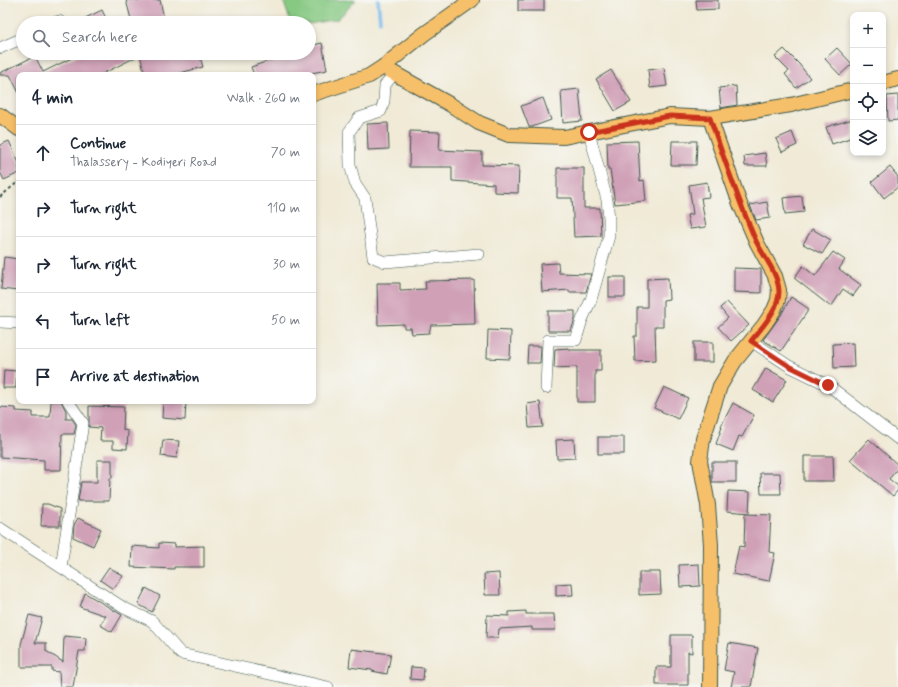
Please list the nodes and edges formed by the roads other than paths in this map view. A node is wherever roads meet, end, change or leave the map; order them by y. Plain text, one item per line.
1 (472, 0) edge
2 (16, 41) edge
3 (0, 48) edge
4 (389, 70) junction
5 (898, 79) edge
6 (886, 82) edge
7 (850, 91) edge
8 (316, 93) edge
9 (0, 115) edge
10 (710, 118) junction
11 (16, 127) edge
12 (589, 132) junction
13 (479, 254) dead end
14 (0, 322) edge
15 (16, 323) edge
16 (751, 341) junction
17 (546, 388) dead end
18 (70, 404) edge
19 (898, 439) edge
20 (0, 528) edge
21 (61, 567) junction
22 (328, 687) edge
23 (710, 687) edge

1 - 4 main road
2 - 3 street
4 - 8 main road
4 - 12 main road
4 - 13 street
5 - 6 main road
7 - 10 main road
9 - 11 main road
10 - 12 main road
10 - 16 main road
12 - 17 street
14 - 15 street
16 - 19 street
16 - 23 main road
18 - 21 street
20 - 21 street
21 - 22 street

